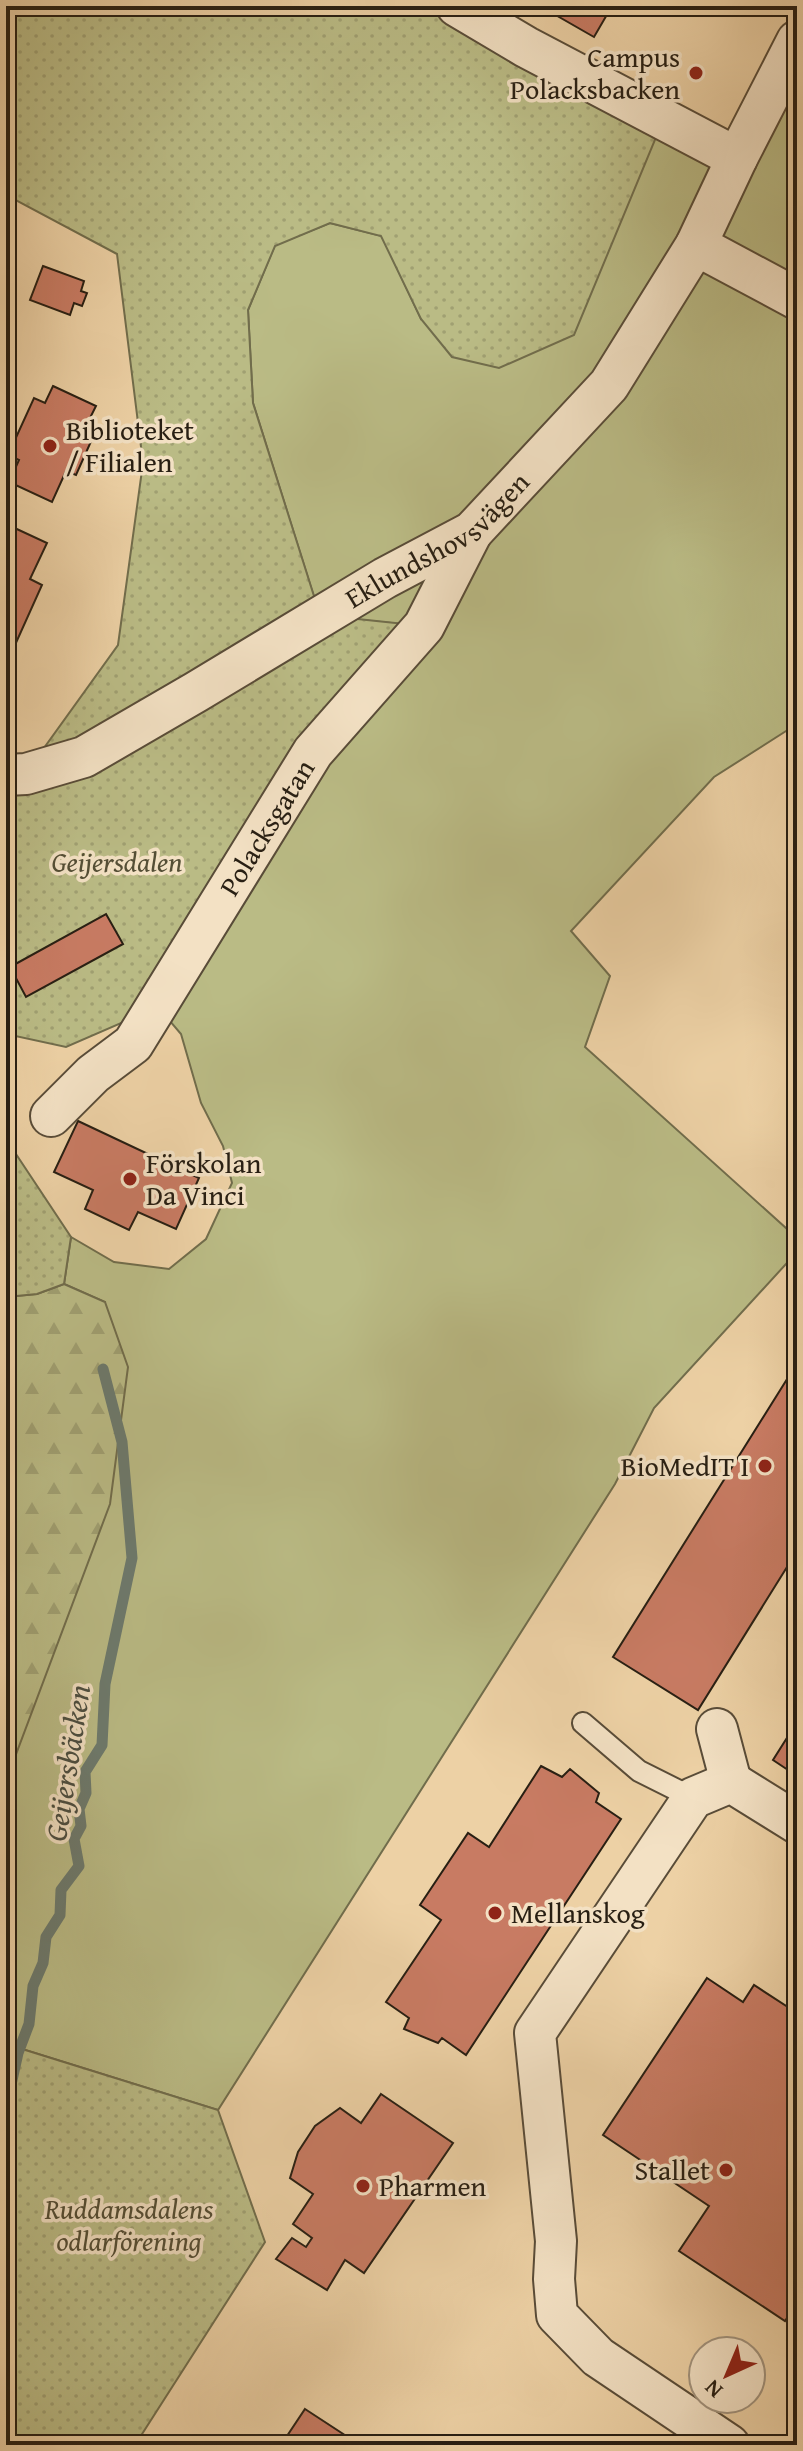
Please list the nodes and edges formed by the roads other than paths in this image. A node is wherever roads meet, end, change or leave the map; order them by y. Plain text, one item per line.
1 (457, 6) edge
2 (797, 41) edge
3 (737, 158) junction
4 (696, 245) junction
5 (797, 299) edge
6 (472, 532) junction
7 (6, 775) edge
8 (51, 1116) dead end
9 (583, 1723) dead end
10 (717, 1729) dead end
11 (731, 1782) junction
12 (693, 1798) junction
13 (797, 1823) edge
14 (729, 2445) edge

1 - 3 street
2 - 3 street, Eklundshovsvägen
3 - 4 street, Eklundshovsvägen
4 - 5 street
4 - 6 street, Eklundshovsvägen
6 - 7 street, Eklundshovsvägen
6 - 8 street, Polacksgatan
9 - 12 lane
10 - 11 street
11 - 12 street
11 - 13 street
12 - 14 street

